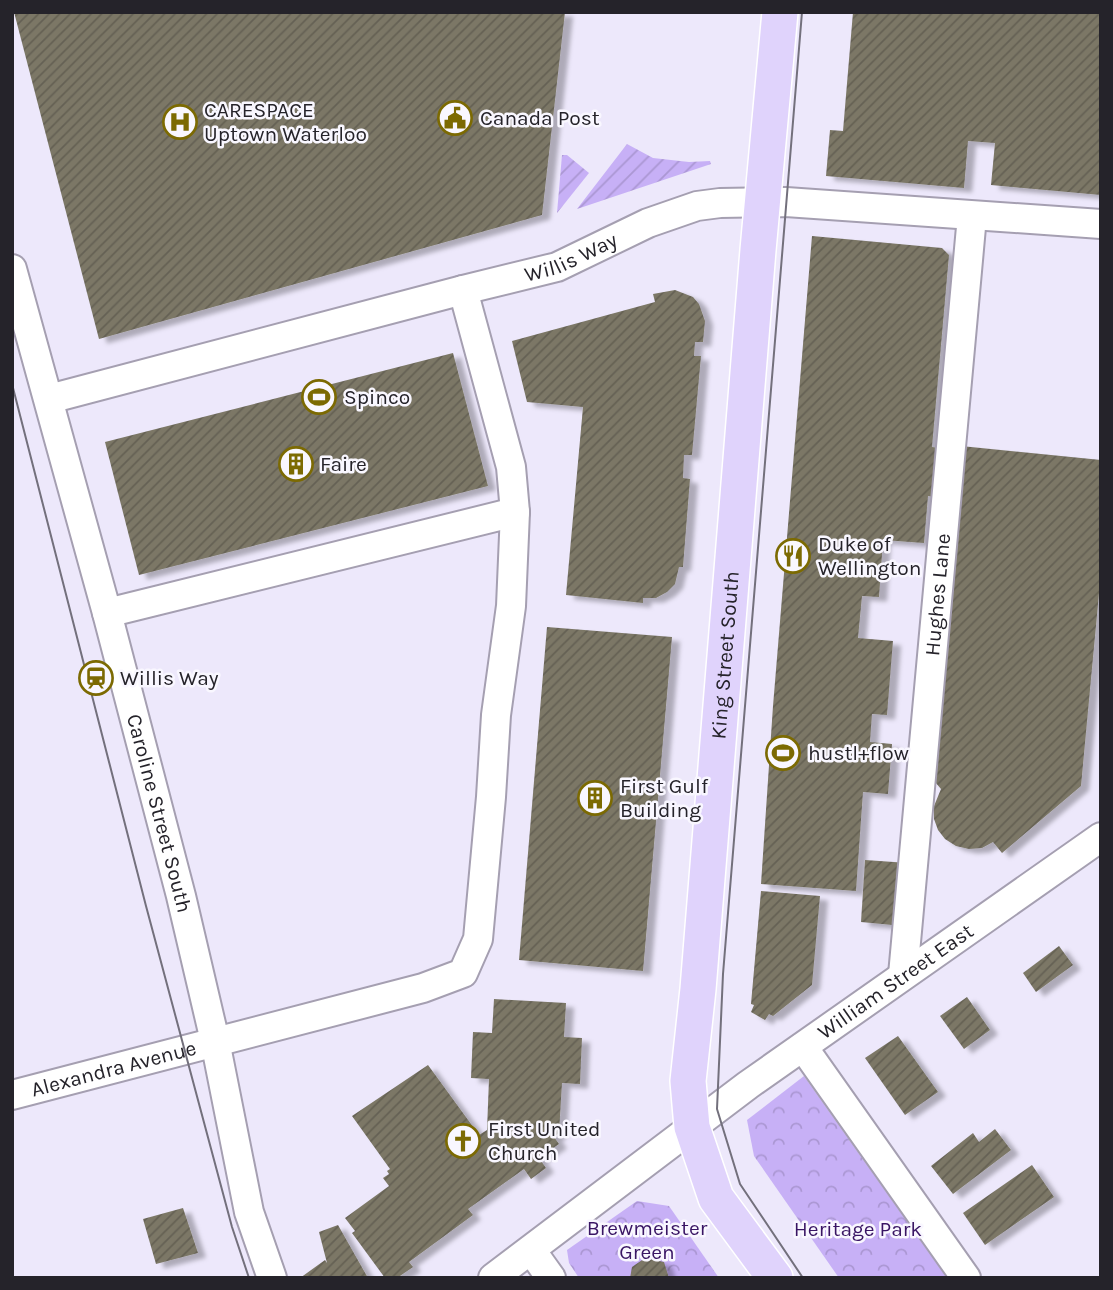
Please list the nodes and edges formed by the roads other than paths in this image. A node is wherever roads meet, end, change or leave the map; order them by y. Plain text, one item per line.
1 (780, 12) edge
2 (763, 202) junction
3 (972, 216) junction
4 (1101, 224) edge
5 (12, 269) edge
6 (463, 290) junction
7 (49, 399) junction
8 (515, 512) junction
9 (107, 613) junction
10 (1101, 837) edge
11 (903, 975) junction
12 (215, 1041) junction
13 (803, 1047) junction
14 (12, 1095) edge
15 (692, 1127) junction
16 (531, 1250) junction
17 (272, 1278) edge
18 (493, 1278) edge
19 (551, 1278) edge
20 (775, 1278) edge
21 (966, 1278) edge

1 - 2 main road, King Street South
2 - 3 street, Willis Way
2 - 6 street, Willis Way
2 - 15 main road, King Street South
3 - 4 street, Willis Way
3 - 11 street, Hughes Lane
5 - 7 street, Caroline Street South
6 - 7 street, Willis Way
6 - 8 street
7 - 9 street, Caroline Street South
8 - 9 street
8 - 12 street, Alexandra Avenue
9 - 12 street, Caroline Street South
10 - 11 street, William Street East
11 - 13 street, William Street East
12 - 14 street, Alexandra Avenue
12 - 17 street, Caroline Street South
13 - 15 street, William Street East
13 - 21 street
15 - 16 street, William Street East
15 - 20 main road, King Street South
16 - 18 street, William Street East
16 - 19 street

